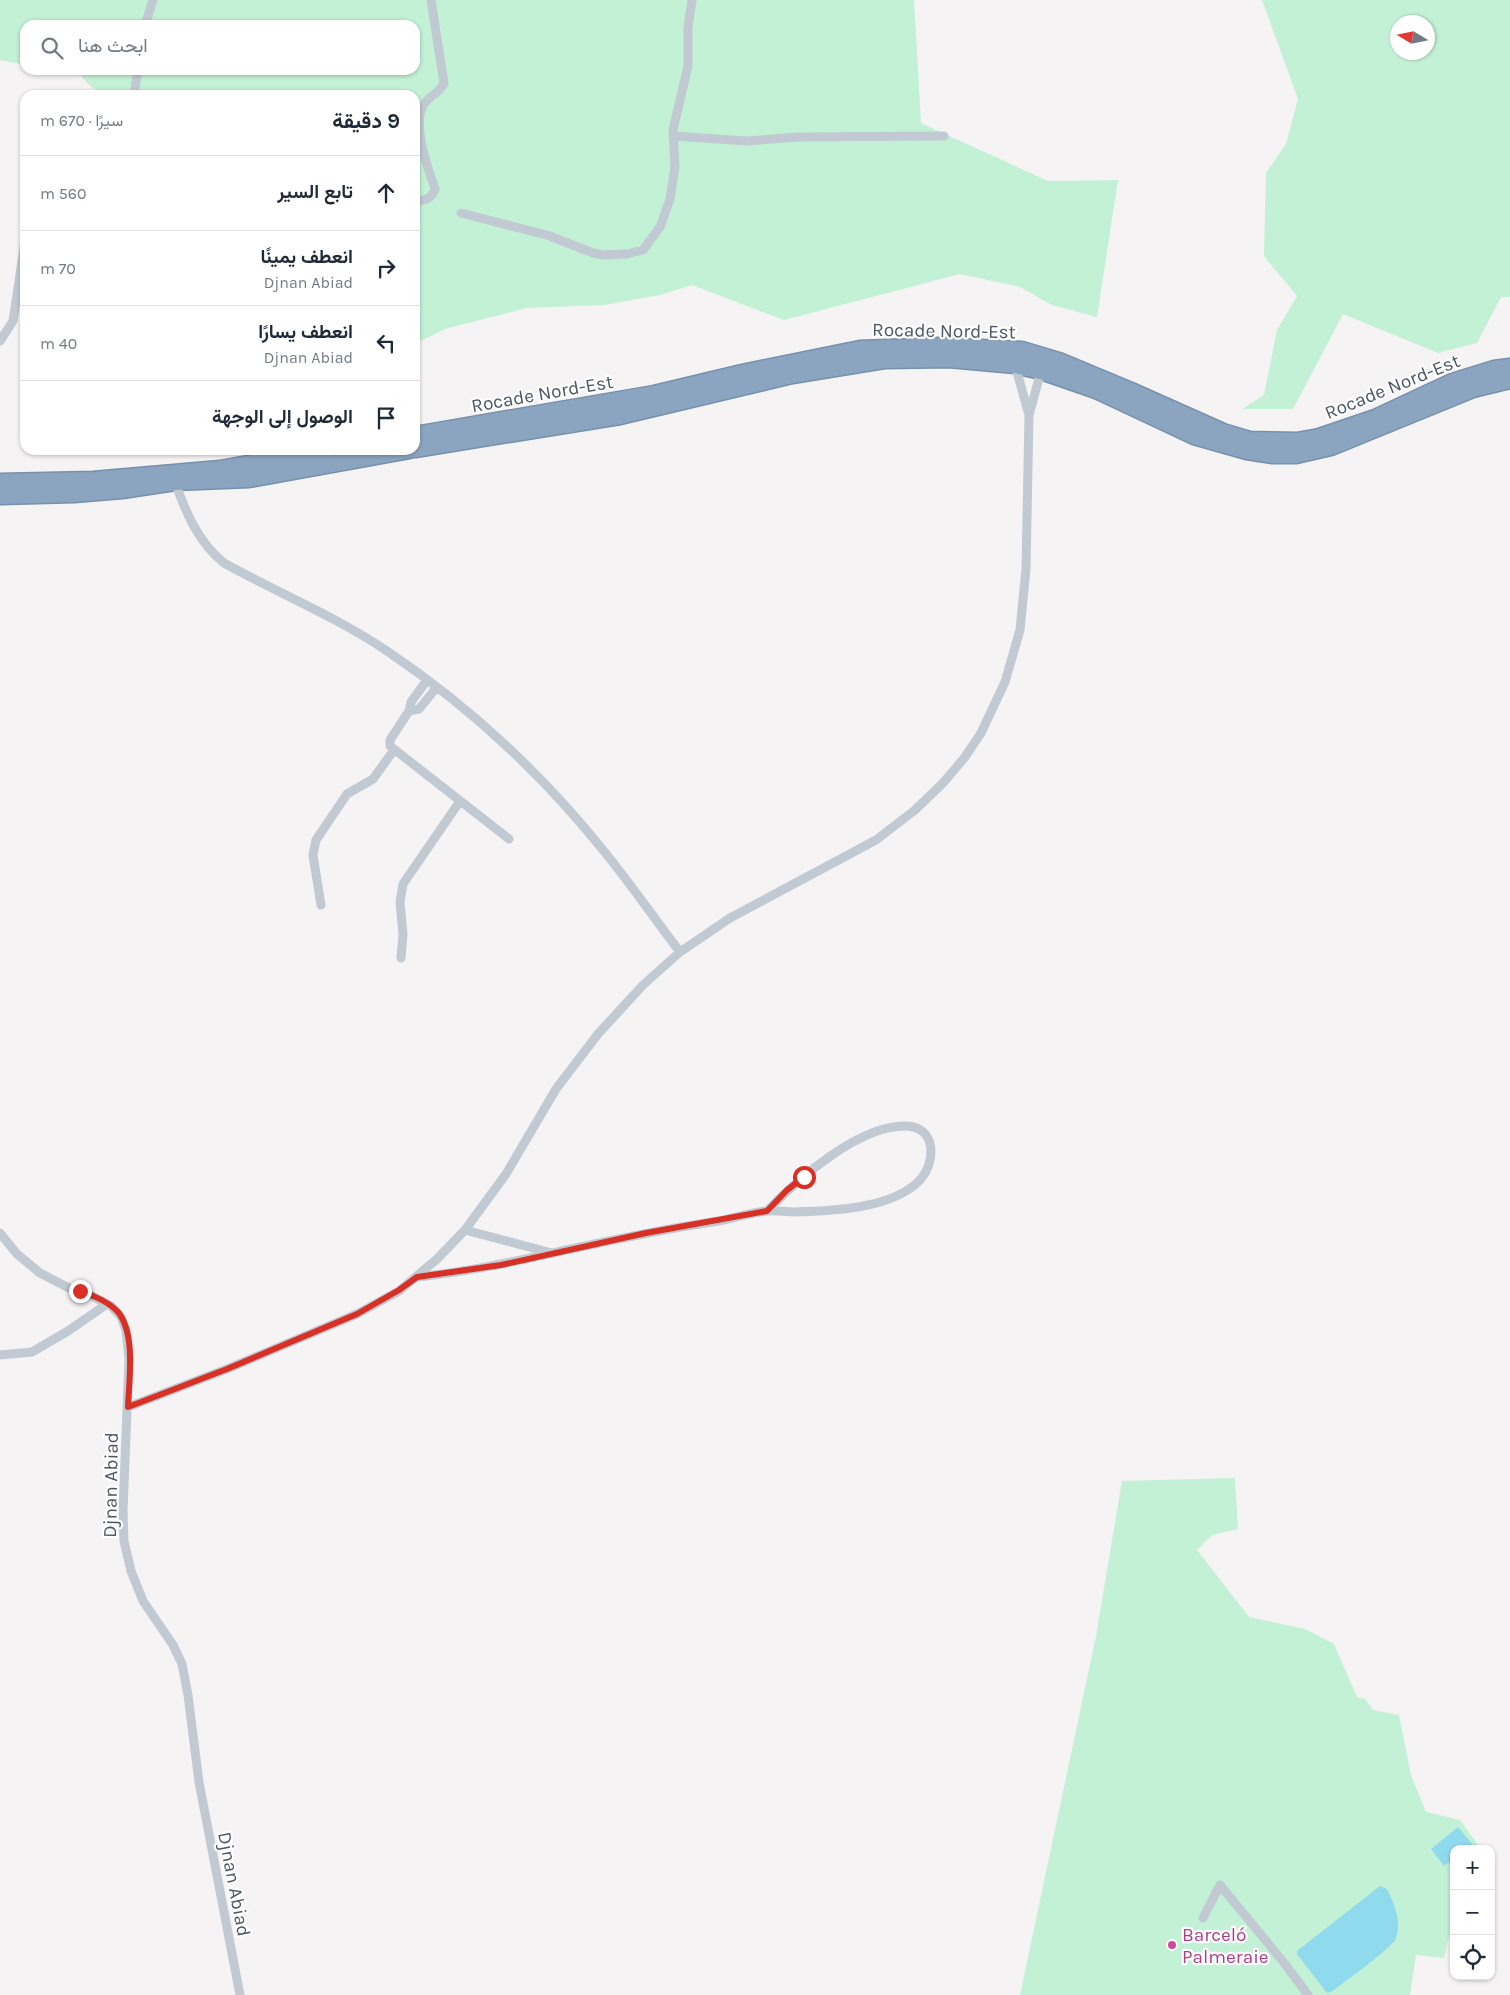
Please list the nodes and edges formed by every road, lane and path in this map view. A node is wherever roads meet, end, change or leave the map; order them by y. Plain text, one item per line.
1 (153, 0) edge
2 (431, 0) edge
3 (692, 0) edge
4 (147, 20) edge
5 (137, 75) edge
6 (135, 90) edge
7 (420, 115) edge
8 (420, 115) edge
9 (420, 132) edge
10 (420, 132) edge
11 (673, 136) junction
12 (944, 136) dead end
13 (420, 201) edge
14 (461, 213) dead end
15 (20, 274) edge
16 (0, 341) edge
17 (1015, 365) junction
18 (1510, 367) edge
19 (1041, 371) junction
20 (1510, 380) edge
21 (1029, 415) junction
22 (420, 434) edge
23 (420, 448) edge
24 (300, 455) edge
25 (382, 455) edge
26 (0, 482) edge
27 (175, 482) junction
28 (0, 496) edge
29 (427, 680) junction
30 (437, 687) junction
31 (409, 711) junction
32 (394, 750) junction
33 (460, 801) junction
34 (509, 839) dead end
35 (321, 906) dead end
36 (680, 952) junction
37 (401, 958) dead end
38 (767, 1211) junction
39 (465, 1230) junction
40 (0, 1233) edge
41 (553, 1253) junction
42 (417, 1277) junction
43 (106, 1304) junction
44 (0, 1355) edge
45 (128, 1407) junction
46 (1203, 1918) dead end
47 (240, 1995) edge
48 (1308, 1995) edge

1 - 4 street
2 - 7 street
3 - 11 street
5 - 6 street
8 - 9 street
10 - 13 street
11 - 12 street
11 - 14 street
15 - 16 street
17 - 19 highway, Rocade Nord-Est
17 - 21 street
17 - 23 highway, Rocade Nord-Est
18 - 22 highway, Rocade Nord-Est
19 - 20 highway, Rocade Nord-Est
19 - 21 street
21 - 36 street
24 - 26 highway
25 - 27 highway
27 - 28 highway
27 - 29 street
29 - 30 street
29 - 31 street
30 - 31 street
30 - 36 street
31 - 32 street
32 - 33 street
32 - 35 street
33 - 34 street
33 - 37 street
36 - 39 street
38 - 38 street
38 - 41 street
39 - 41 street
39 - 42 street
40 - 43 street, Djnan Abiad
41 - 42 street
42 - 45 street
43 - 44 street
43 - 45 street, Djnan Abiad
45 - 47 street, Djnan Abiad
46 - 48 street

